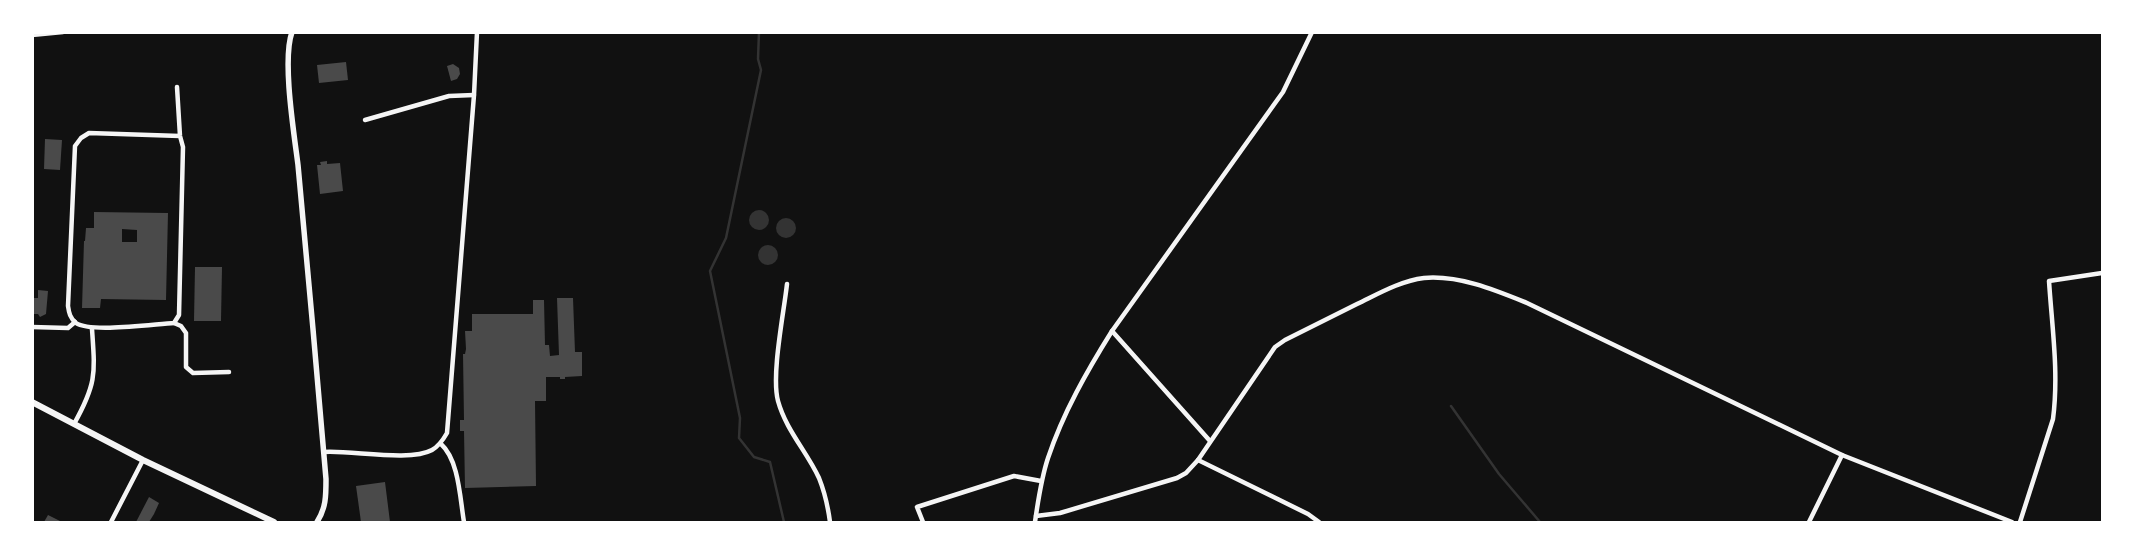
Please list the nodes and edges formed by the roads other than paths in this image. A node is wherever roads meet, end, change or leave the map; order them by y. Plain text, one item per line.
1 (63, 32) edge
2 (292, 32) edge
3 (477, 32) edge
4 (1312, 32) edge
5 (32, 35) edge
6 (177, 87) dead end
7 (474, 95) junction
8 (365, 120) dead end
9 (180, 136) junction
10 (2102, 273) edge
11 (788, 284) dead end
12 (75, 322) junction
13 (174, 323) junction
14 (32, 327) edge
15 (92, 328) junction
16 (1112, 331) junction
17 (228, 372) dead end
18 (32, 402) edge
19 (74, 424) junction
20 (1210, 441) junction
21 (441, 444) junction
22 (324, 452) junction
23 (1842, 455) junction
24 (143, 460) junction
25 (1198, 460) junction
26 (1042, 481) junction
27 (1036, 516) junction
28 (111, 522) edge
29 (274, 522) edge
30 (317, 522) edge
31 (464, 522) edge
32 (830, 522) edge
33 (923, 522) edge
34 (1035, 522) edge
35 (1319, 522) edge
36 (1809, 522) edge
37 (2012, 522) edge
38 (2020, 522) edge

1 - 5 street
2 - 22 street
3 - 7 street
4 - 16 street
6 - 9 street
7 - 8 street
7 - 21 street
9 - 12 street
9 - 13 street
10 - 38 street
11 - 32 street
12 - 14 street
12 - 15 street
13 - 15 street
13 - 17 street
15 - 19 street
16 - 20 street
16 - 26 street
18 - 19 main road
19 - 24 main road
20 - 23 street
20 - 25 street
21 - 22 street
21 - 31 street
22 - 30 street
23 - 36 street
23 - 37 street
24 - 28 street
24 - 29 main road
25 - 27 street
25 - 35 street
26 - 27 street
26 - 33 street
27 - 34 street

